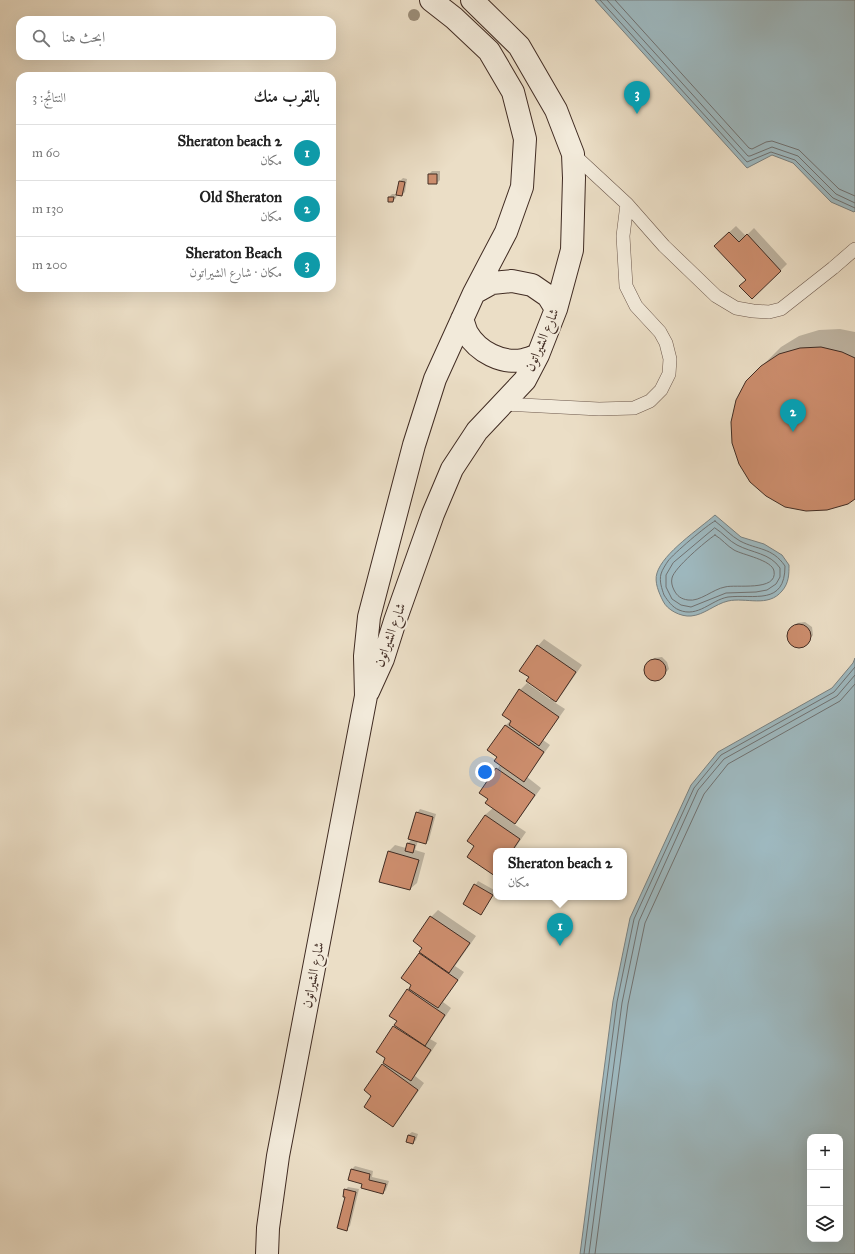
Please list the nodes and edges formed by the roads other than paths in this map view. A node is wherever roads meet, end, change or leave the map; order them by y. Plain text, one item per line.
1 (431, 0) edge
2 (472, 0) edge
3 (573, 154) junction
4 (627, 204) junction
5 (855, 248) edge
6 (474, 292) junction
7 (556, 309) junction
8 (462, 319) junction
9 (538, 355) junction
10 (502, 404) junction
11 (366, 696) junction
12 (267, 1254) edge

1 - 6 street, شارع الشيراتون
2 - 3 street, شارع الشيراتون
3 - 4 lane
3 - 7 street, شارع الشيراتون
4 - 5 lane
4 - 10 lane
6 - 7 street
6 - 8 street, شارع الشيراتون
7 - 9 street, شارع الشيراتون
8 - 9 street
8 - 11 street, شارع الشيراتون
9 - 10 street, شارع الشيراتون
10 - 11 street, شارع الشيراتون
11 - 12 street, شارع الشيراتون

